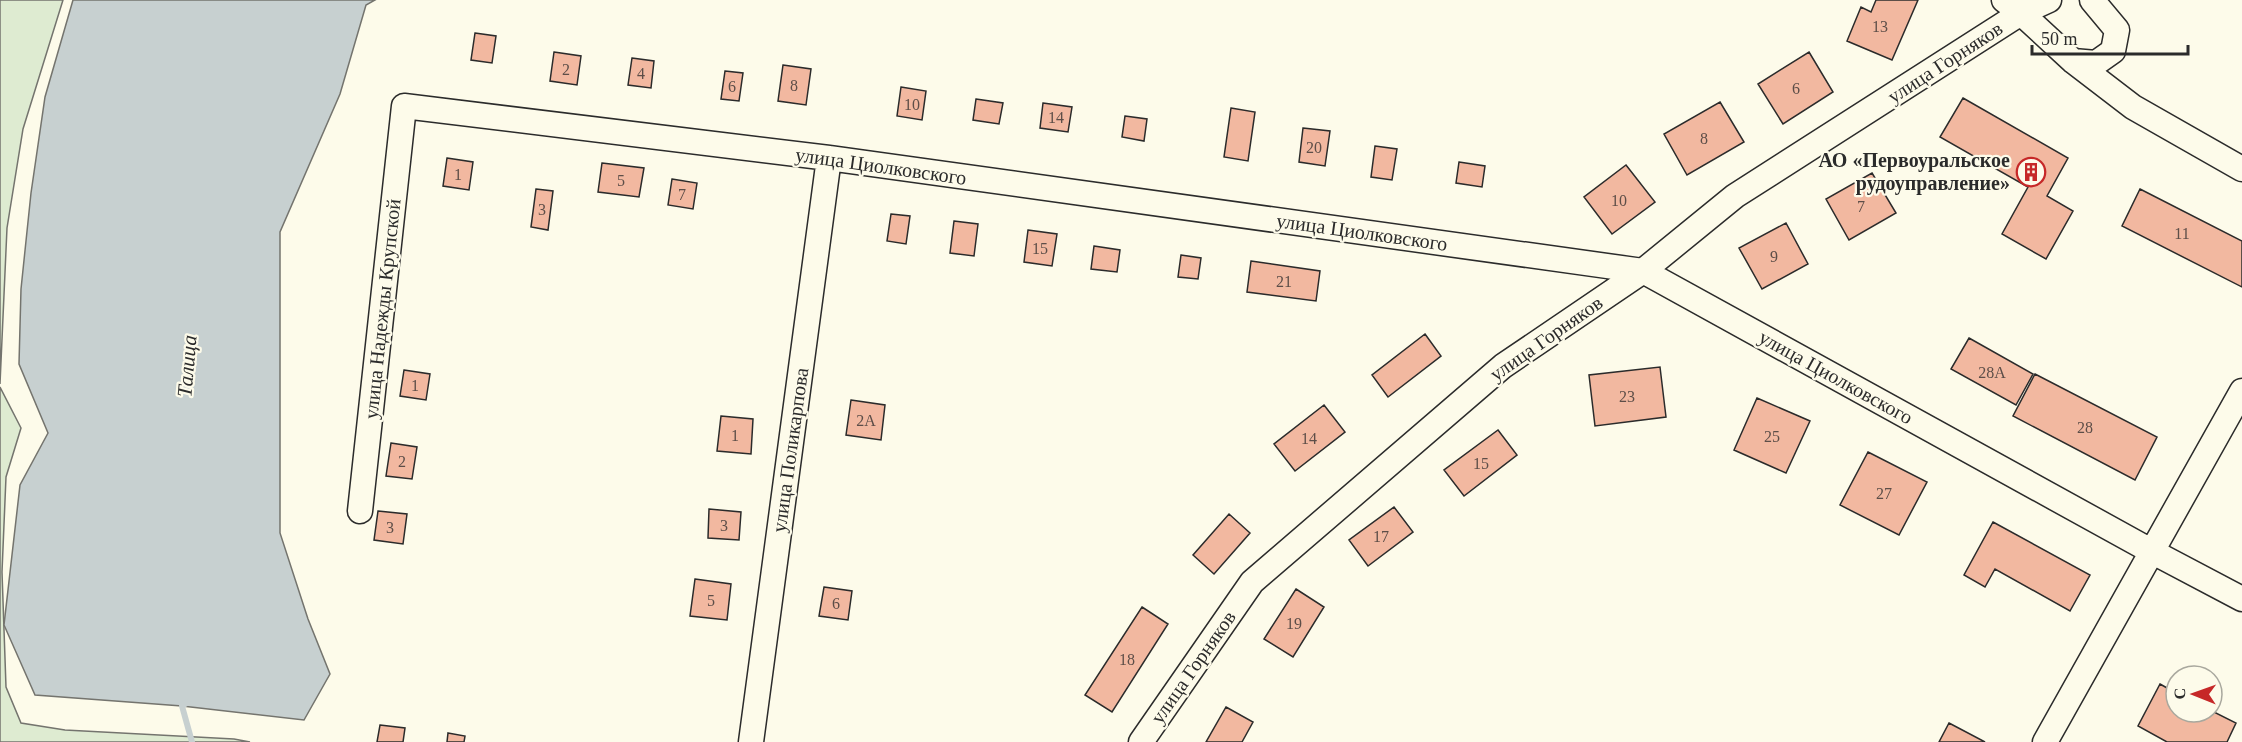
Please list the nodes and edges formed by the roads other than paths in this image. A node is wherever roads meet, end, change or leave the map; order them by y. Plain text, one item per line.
1 (2049, 0) edge
2 (2092, 0) edge
3 (2013, 6) edge
4 (2073, 61) junction
5 (404, 106) joint
6 (829, 158) junction
7 (2242, 169) edge
8 (1643, 271) junction
9 (2242, 391) edge
10 (360, 511) dead end
11 (2151, 551) junction
12 (2242, 599) edge
13 (751, 742) edge
14 (1141, 742) edge
15 (2045, 742) edge

1 - 3 street, улица Горняков
2 - 4 street
3 - 4 street
3 - 8 street, улица Горняков
4 - 7 street
5 - 6 street, улица Циолковского
5 - 10 street, улица Надежды Крупской
6 - 8 street, улица Циолковского
6 - 13 street, улица Поликарпова
8 - 11 street, улица Циолковского
8 - 14 street, улица Горняков
9 - 11 street
11 - 12 street, улица Циолковского
11 - 15 street

